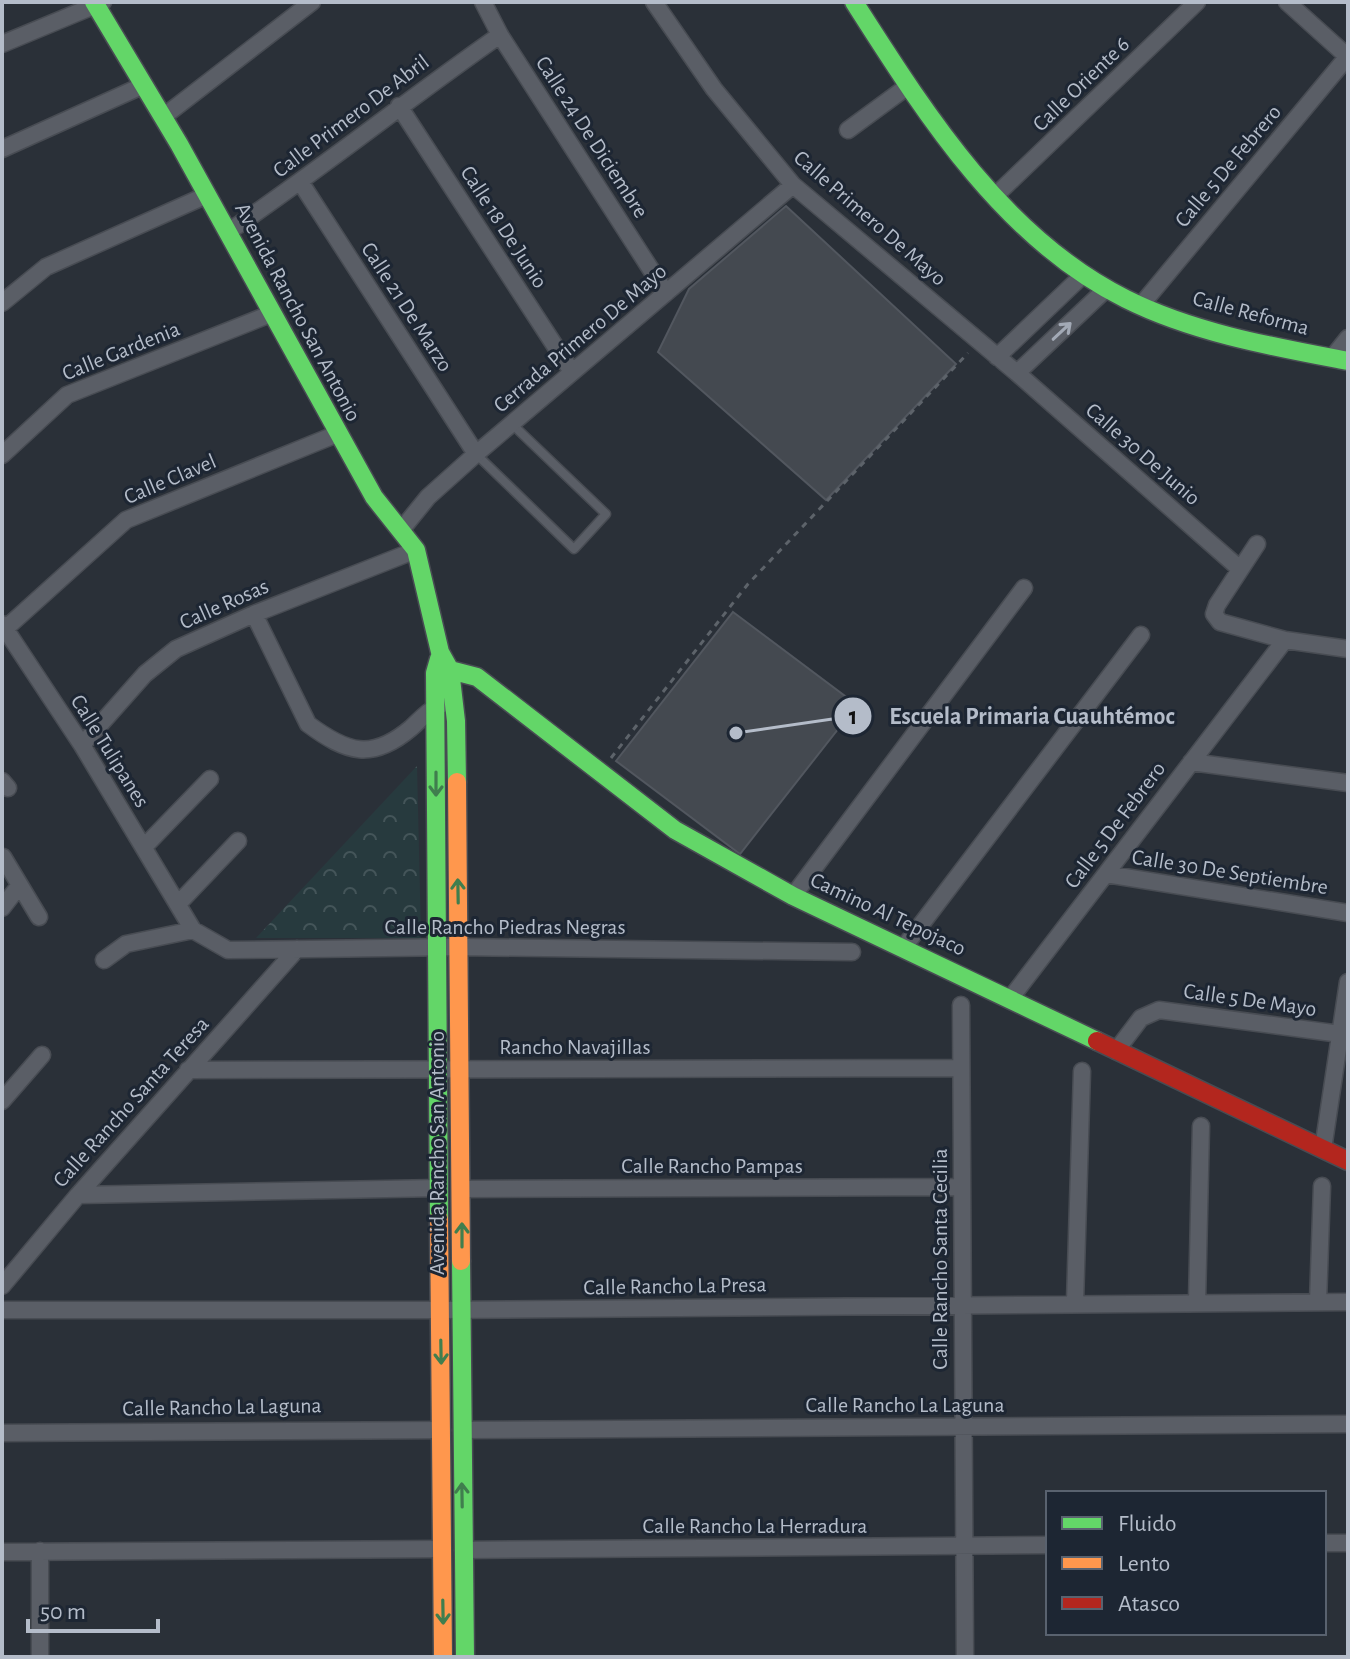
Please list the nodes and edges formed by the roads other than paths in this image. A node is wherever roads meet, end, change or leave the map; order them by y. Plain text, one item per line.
1 (312, 2) edge
2 (483, 2) edge
3 (654, 2) edge
4 (854, 2) edge
5 (1197, 2) edge
6 (1287, 2) edge
7 (98, 4) edge
8 (500, 35) junction
9 (2, 44) edge
10 (1348, 57) edge
11 (144, 85) junction
12 (908, 86) junction
13 (399, 106) junction
14 (163, 117) junction
15 (848, 130) dead end
16 (2, 149) edge
17 (301, 183) junction
18 (793, 185) junction
19 (207, 195) junction
20 (994, 197) junction
21 (228, 232) junction
22 (1084, 274) junction
23 (1106, 289) junction
24 (666, 293) junction
25 (2, 303) edge
26 (1142, 304) junction
27 (273, 313) junction
28 (1348, 338) edge
29 (997, 357) junction
30 (1340, 360) edge
31 (572, 372) junction
32 (1017, 373) junction
33 (513, 425) junction
34 (337, 434) junction
35 (476, 454) junction
36 (2, 455) edge
37 (402, 529) junction
38 (1257, 544) dead end
39 (416, 550) junction
40 (1240, 569) junction
41 (1024, 588) dead end
42 (254, 614) junction
43 (4, 626) edge
44 (1141, 635) dead end
45 (1285, 640) junction
46 (1348, 649) edge
47 (443, 671) junction
48 (454, 701) junction
49 (436, 706) junction
50 (82, 745) junction
51 (1191, 762) junction
52 (210, 779) dead end
53 (1348, 783) edge
54 (238, 841) dead end
55 (144, 847) junction
56 (3, 857) edge
57 (1106, 874) junction
58 (19, 886) junction
59 (793, 896) junction
60 (178, 904) junction
61 (2, 908) edge
62 (1348, 913) edge
63 (39, 917) dead end
64 (193, 930) junction
65 (459, 947) junction
66 (904, 947) junction
67 (436, 948) junction
68 (297, 949) junction
69 (852, 952) dead end
70 (104, 960) dead end
71 (1348, 982) edge
72 (1010, 999) junction
73 (961, 1005) dead end
74 (1344, 1035) edge
75 (1116, 1051) junction
76 (42, 1055) dead end
77 (961, 1068) junction
78 (439, 1069) junction
79 (188, 1070) junction
80 (460, 1070) junction
81 (1082, 1071) dead end
82 (2, 1101) edge
83 (1201, 1126) dead end
84 (1323, 1149) junction
85 (1348, 1161) edge
86 (1322, 1186) dead end
87 (962, 1187) junction
88 (439, 1188) junction
89 (462, 1189) junction
90 (78, 1195) junction
91 (2, 1286) edge
92 (1075, 1302) junction
93 (1197, 1302) junction
94 (1318, 1302) junction
95 (1348, 1302) edge
96 (964, 1305) junction
97 (2, 1310) edge
98 (440, 1310) junction
99 (462, 1310) junction
100 (1348, 1424) edge
101 (963, 1426) junction
102 (442, 1430) junction
103 (462, 1430) junction
104 (2, 1433) edge
105 (1326, 1543) edge
106 (1348, 1543) edge
107 (1046, 1545) edge
108 (964, 1546) junction
109 (442, 1549) junction
110 (463, 1550) junction
111 (40, 1551) junction
112 (2, 1552) edge
113 (40, 1657) edge
114 (443, 1657) edge
115 (465, 1657) edge
116 (965, 1657) edge

1 - 14 street
2 - 8 street, Calle 24 De Diciembre
3 - 18 street, Calle Primero De Mayo
4 - 12 street, Calle Reforma
5 - 20 street, Calle Oriente 6
6 - 10 street
7 - 9 street
7 - 11 street, Avenida Rancho San Antonio
8 - 13 street, Calle Primero De Abril
8 - 24 street, Calle 24 De Diciembre
10 - 26 street, Calle 5 De Febrero
11 - 14 street, Avenida Rancho San Antonio
11 - 16 street
12 - 15 street
12 - 20 street, Calle Reforma
13 - 17 street, Calle Primero De Abril
13 - 31 street, Calle 18 De Junio
14 - 19 street, Avenida Rancho San Antonio
17 - 21 street, Calle Primero De Abril
17 - 35 street, Calle 21 De Marzo
18 - 24 street, Cerrada Primero De Mayo
18 - 29 street, Calle Primero De Mayo
19 - 21 street, Avenida Rancho San Antonio
19 - 25 street
20 - 22 street, Calle Reforma
21 - 27 street, Avenida Rancho San Antonio
22 - 23 street, Calle Reforma
22 - 29 street
23 - 26 street, Calle Reforma
32 -> 23 street
24 - 31 street, Cerrada Primero De Mayo
26 - 30 street, Calle Reforma
27 - 34 street, Avenida Rancho San Antonio
27 - 36 street, Calle Gardenia
28 - 30 street
29 - 32 street, Calle Primero De Mayo
31 - 33 street, Cerrada Primero De Mayo
32 - 40 street, Calle 30 De Junio
33 - 35 street, Cerrada Primero De Mayo
33 - 35 lane
34 - 37 street, Avenida Rancho San Antonio
34 - 43 street, Calle Clavel
35 - 37 street, Cerrada Primero De Mayo
37 - 39 street, Avenida Rancho San Antonio
38 - 40 street
39 - 42 street, Calle Rosas
39 - 47 street, Avenida Rancho San Antonio
40 - 45 street
41 - 59 street
42 - 49 street
42 - 50 street, Calle Rosas
43 - 50 street, Calle Tulipanes
44 - 66 street
45 - 46 street
45 - 51 street, Calle 5 De Febrero
47 - 48 street, Avenida Rancho San Antonio
47 - 49 street, Avenida Rancho San Antonio
47 - 59 street, Camino Al Tepojaco
48 - 49 street
65 -> 48 street, Avenida Rancho San Antonio
49 -> 67 street, Avenida Rancho San Antonio
50 - 55 street, Calle Tulipanes
51 - 53 street
51 - 57 street, Calle 5 De Febrero
52 - 55 street
54 - 60 street
55 - 60 street, Calle Tulipanes
56 - 58 street
57 - 62 street, Calle 30 De Septiembre
57 - 72 street, Calle 5 De Febrero
58 - 61 street
58 - 63 street
59 - 66 street, Camino Al Tepojaco
60 - 64 street
64 - 68 street, Calle Rancho Piedras Negras
64 - 70 street
65 - 67 street, Calle Rancho Piedras Negras
65 - 69 street, Calle Rancho Piedras Negras
65 - 80 street, Avenida Rancho San Antonio
66 - 72 street, Camino Al Tepojaco
67 - 68 street, Calle Rancho Piedras Negras
67 - 78 street, Avenida Rancho San Antonio
68 - 79 street, Calle Rancho Santa Teresa
71 - 74 street
72 - 75 street, Camino Al Tepojaco
73 - 77 street, Calle Rancho Santa Cecilia
74 - 75 street, Calle 5 De Mayo
74 - 84 street
75 - 84 street, Camino Al Tepojaco
76 - 82 street
77 - 80 street, Rancho Navajillas
77 - 87 street, Calle Rancho Santa Cecilia
78 - 79 street, Rancho Navajillas
78 - 80 street, Rancho Navajillas
78 - 88 street, Avenida Rancho San Antonio
79 - 90 street, Calle Rancho Santa Teresa
80 - 89 street, Avenida Rancho San Antonio
81 - 92 street
83 - 93 street
84 - 85 street, Camino Al Tepojaco
86 - 94 street
87 - 89 street, Calle Rancho Pampas
87 - 96 street, Calle Rancho Santa Cecilia
88 - 90 street
88 - 98 street, Avenida Rancho San Antonio
99 -> 89 street, Avenida Rancho San Antonio
90 - 91 street, Calle Rancho Santa Teresa
92 - 93 street, Calle Rancho La Presa
92 - 96 street, Calle Rancho La Presa
93 - 94 street, Calle Rancho La Presa
94 - 95 street, Calle Rancho La Presa
96 - 99 street, Calle Rancho La Presa
96 - 101 street, Calle Rancho Santa Cecilia
97 - 98 street, Calle Rancho La Presa
98 - 99 street, Calle Rancho La Presa
98 -> 102 street, Avenida Rancho San Antonio
99 - 103 street, Avenida Rancho San Antonio
100 - 101 street, Calle Rancho La Laguna
101 - 103 street, Calle Rancho La Laguna
101 - 108 street, Calle Rancho Santa Cecilia
102 - 104 street, Calle Rancho La Laguna
102 - 109 street, Avenida Rancho San Antonio
110 -> 103 street, Avenida Rancho San Antonio
105 - 106 street
107 - 108 street, Calle Rancho La Herradura
108 - 110 street, Calle Rancho La Herradura
108 - 116 street, Calle Rancho Santa Cecilia
109 - 111 street
109 -> 114 street, Avenida Rancho San Antonio
110 - 115 street, Avenida Rancho San Antonio
111 - 112 street
111 - 113 street

